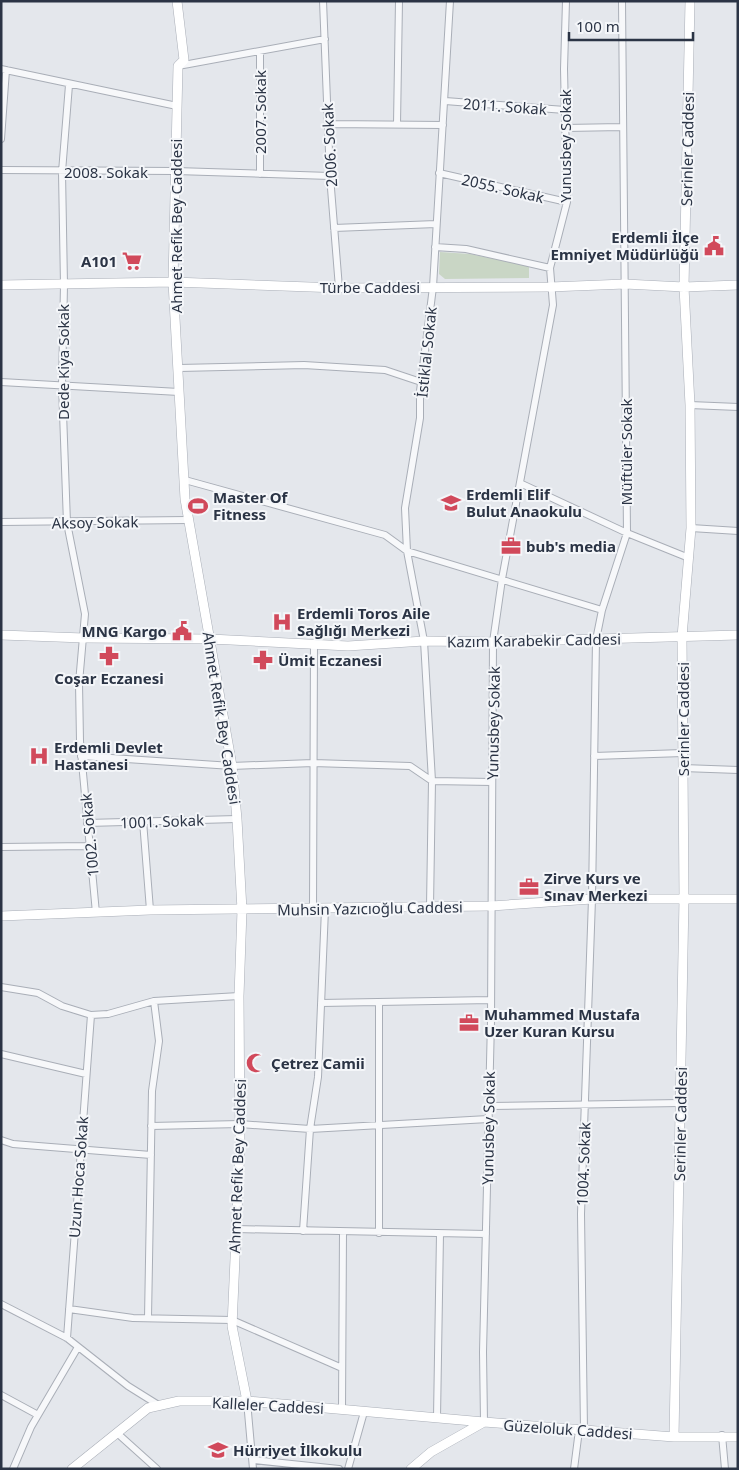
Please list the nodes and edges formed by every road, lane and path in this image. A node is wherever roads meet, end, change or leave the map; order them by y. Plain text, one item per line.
1 (323, 1) edge
2 (398, 1) edge
3 (450, 1) edge
4 (566, 1) edge
5 (622, 1) edge
6 (690, 1) edge
7 (178, 2) edge
8 (325, 39) junction
9 (260, 51) junction
10 (178, 66) junction
11 (4, 70) edge
12 (69, 85) junction
13 (445, 101) junction
14 (177, 106) junction
15 (565, 110) junction
16 (328, 124) junction
17 (397, 124) junction
18 (443, 125) junction
19 (622, 127) junction
20 (565, 128) junction
21 (1, 139) edge
22 (1, 170) edge
23 (62, 172) junction
24 (176, 172) junction
25 (439, 173) junction
26 (260, 174) junction
27 (330, 176) junction
28 (567, 202) junction
29 (436, 224) junction
30 (334, 228) junction
31 (435, 248) junction
32 (550, 268) junction
33 (173, 282) junction
34 (625, 284) junction
35 (1, 285) edge
36 (64, 285) junction
37 (738, 285) edge
38 (684, 286) junction
39 (433, 287) junction
40 (550, 287) junction
41 (339, 288) junction
42 (178, 368) junction
43 (1, 382) edge
44 (421, 382) junction
45 (62, 385) junction
46 (179, 392) junction
47 (690, 405) junction
48 (738, 407) edge
49 (185, 480) junction
50 (522, 484) junction
51 (188, 520) junction
52 (1, 522) edge
53 (67, 523) junction
54 (691, 528) junction
55 (738, 531) edge
56 (627, 533) junction
57 (407, 551) junction
58 (689, 558) junction
59 (502, 580) junction
60 (602, 610) junction
61 (1, 635) edge
62 (738, 635) edge
63 (682, 637) junction
64 (84, 638) junction
65 (210, 639) junction
66 (596, 640) junction
67 (424, 641) junction
68 (493, 642) junction
69 (314, 644) junction
70 (683, 753) junction
71 (81, 756) junction
72 (594, 756) junction
73 (314, 763) junction
74 (232, 766) junction
75 (683, 768) junction
76 (738, 770) edge
77 (432, 781) junction
78 (492, 782) junction
79 (237, 819) junction
80 (143, 821) junction
81 (88, 823) junction
82 (90, 846) junction
83 (1, 847) edge
84 (684, 898) junction
85 (592, 899) junction
86 (738, 899) edge
87 (430, 906) junction
88 (491, 906) junction
89 (313, 909) junction
90 (324, 909) junction
91 (150, 910) junction
92 (242, 910) junction
93 (96, 913) junction
94 (1, 916) edge
95 (1, 987) edge
96 (239, 996) junction
97 (491, 1000) junction
98 (154, 1001) junction
99 (379, 1002) junction
100 (321, 1003) junction
101 (90, 1015) junction
102 (1, 1054) edge
103 (86, 1074) junction
104 (680, 1103) junction
105 (585, 1104) junction
106 (489, 1106) junction
107 (488, 1119) junction
108 (240, 1124) junction
109 (380, 1125) junction
110 (151, 1126) junction
111 (310, 1129) junction
112 (1, 1140) edge
113 (79, 1148) junction
114 (151, 1155) junction
115 (236, 1229) junction
116 (303, 1231) junction
117 (343, 1232) junction
118 (379, 1232) junction
119 (440, 1234) junction
120 (486, 1234) junction
121 (1, 1304) edge
122 (69, 1309) junction
123 (148, 1318) junction
124 (232, 1320) junction
125 (67, 1338) junction
126 (78, 1347) junction
127 (342, 1368) junction
128 (1, 1395) edge
129 (247, 1400) junction
130 (160, 1406) junction
131 (342, 1410) junction
132 (364, 1412) junction
133 (38, 1415) junction
134 (437, 1418) junction
135 (484, 1422) junction
136 (582, 1430) junction
137 (117, 1433) junction
138 (722, 1435) junction
139 (674, 1437) junction
140 (738, 1437) edge
141 (253, 1460) junction
142 (13, 1469) edge
143 (72, 1469) edge
144 (157, 1469) edge
145 (253, 1469) edge
146 (339, 1469) edge
147 (348, 1469) edge
148 (411, 1469) edge
149 (574, 1469) edge
150 (725, 1469) edge

1 - 8 street, 2006. Sokak
2 - 17 street
3 - 13 street, İstiklal Sokak
4 - 15 street, Yunusbey Sokak
5 - 19 street, Müftüler Sokak
6 - 38 street, Serinler Caddesi
7 - 10 street, Ahmet Refik Bey Caddesi
8 - 9 street
8 - 16 street, 2006. Sokak
9 - 10 street
9 - 26 street, 2007. Sokak
10 - 14 street, Ahmet Refik Bey Caddesi
11 - 12 street
11 - 21 street
12 - 14 street
12 - 23 street, Dede Kiya Sokak
13 - 15 street, 2011. Sokak
13 - 18 street, İstiklal Sokak
14 - 24 street, Ahmet Refik Bey Caddesi
15 - 20 street, Yunusbey Sokak
16 - 17 street
16 - 27 street, 2006. Sokak
17 - 18 street
18 - 25 street, İstiklal Sokak
19 - 20 street, 2011. Sokak
19 - 34 street, Müftüler Sokak
20 - 28 street, Yunusbey Sokak
22 - 23 street, 2008. Sokak
23 - 24 street, 2008. Sokak
23 - 36 street, Dede Kiya Sokak
24 - 26 street, 2008. Sokak
24 - 33 street, Ahmet Refik Bey Caddesi
25 - 28 street, 2055. Sokak
25 - 29 street, İstiklal Sokak
26 - 27 street, 2008. Sokak
27 - 30 street, 2006. Sokak
28 - 32 street, Yunusbey Sokak
29 - 30 street
29 - 31 street, İstiklal Sokak
30 - 41 street, 2006. Sokak
31 - 32 street
31 - 39 street, İstiklal Sokak
32 - 40 street, Yunusbey Sokak
33 - 36 street, Türbe Caddesi
33 - 41 street, Türbe Caddesi
33 - 42 street, Ahmet Refik Bey Caddesi
34 - 38 street, Türbe Caddesi
34 - 40 street, Türbe Caddesi
34 - 56 street, Müftüler Sokak
35 - 36 street, Türbe Caddesi
36 - 45 street, Dede Kiya Sokak
37 - 38 street, Türbe Caddesi
38 - 47 street, Serinler Caddesi
39 - 40 street, Türbe Caddesi
39 - 41 street, Türbe Caddesi
39 - 44 street, İstiklal Sokak
40 - 50 street, Yunusbey Sokak
42 - 44 street
42 - 46 street, Ahmet Refik Bey Caddesi
43 - 45 street
44 - 57 street, İstiklal Sokak
45 - 46 street
45 - 53 street, Dede Kiya Sokak
46 - 49 street, Ahmet Refik Bey Caddesi
47 - 48 street
47 - 54 street, Serinler Caddesi
49 - 51 street, Ahmet Refik Bey Caddesi
49 - 57 street
50 - 56 street
50 - 59 street, Yunusbey Sokak
51 - 53 street, Aksoy Sokak
51 - 65 street, Ahmet Refik Bey Caddesi
52 - 53 street, Aksoy Sokak
53 - 64 street, Dede Kiya Sokak
54 - 55 street
54 - 58 street, Serinler Caddesi
56 - 58 street
56 - 60 street, Müftüler Sokak
57 - 59 street
57 - 67 street, İstiklal Sokak
58 - 63 street, Serinler Caddesi
59 - 60 street
59 - 68 street, Yunusbey Sokak
60 - 66 street, Müftüler Sokak
61 - 64 street, Kazım Karabekir Caddesi
62 - 63 street, Kazım Karabekir Caddesi
63 - 66 street, Kazım Karabekir Caddesi
63 - 70 street, Serinler Caddesi
64 - 65 street, Kazım Karabekir Caddesi
64 - 71 street, 1002. Sokak
65 - 69 street, Kazım Karabekir Caddesi
65 - 74 street, Ahmet Refik Bey Caddesi
66 - 68 street, Kazım Karabekir Caddesi
66 - 72 street, Müftüler Sokak
67 - 68 street, Kazım Karabekir Caddesi
67 - 69 street, Kazım Karabekir Caddesi
67 - 77 street, İstiklal Sokak
68 - 78 street, Yunusbey Sokak
69 - 73 street
70 - 72 street
70 - 75 street, Serinler Caddesi
71 - 74 street
71 - 81 street, 1002. Sokak
72 - 85 street, Müftüler Sokak
73 - 74 street
73 - 77 street
73 - 89 street
74 - 79 street, Ahmet Refik Bey Caddesi
75 - 76 street
75 - 84 street, Serinler Caddesi
77 - 78 street
77 - 87 street, İstiklal Sokak
78 - 88 street, Yunusbey Sokak
79 - 80 street, 1001. Sokak
79 - 92 street, Ahmet Refik Bey Caddesi
80 - 81 street, 1001. Sokak
80 - 91 street
81 - 82 street, 1002. Sokak
82 - 83 street
82 - 93 street, 1002. Sokak
84 - 85 street, Muhsin Yazıcıoğlu Caddesi
84 - 86 street, Muhsin Yazıcıoğlu Caddesi
84 - 104 street, Serinler Caddesi
85 - 88 street, Muhsin Yazıcıoğlu Caddesi
85 - 105 street, 1004. Sokak
87 - 88 street, Muhsin Yazıcıoğlu Caddesi
87 - 90 street, Muhsin Yazıcıoğlu Caddesi
88 - 97 street, Yunusbey Sokak
89 - 90 street, Muhsin Yazıcıoğlu Caddesi
89 - 92 street, Muhsin Yazıcıoğlu Caddesi
90 - 100 street
91 - 92 street, Muhsin Yazıcıoğlu Caddesi
91 - 93 street, Muhsin Yazıcıoğlu Caddesi
92 - 96 street, Ahmet Refik Bey Caddesi
93 - 94 street, Muhsin Yazıcıoğlu Caddesi
95 - 101 street
96 - 98 street
96 - 108 street, Ahmet Refik Bey Caddesi
97 - 99 street
97 - 106 street, Yunusbey Sokak
98 - 101 street
98 - 110 street
99 - 100 street
99 - 109 street
100 - 111 street
101 - 103 street, Uzun Hoca Sokak
102 - 103 street
103 - 113 street, Uzun Hoca Sokak
104 - 105 street
104 - 139 street, Serinler Caddesi
105 - 106 street
105 - 136 street, 1004. Sokak
106 - 107 street, Yunusbey Sokak
107 - 109 street
107 - 120 street, Yunusbey Sokak
108 - 110 street
108 - 111 street
108 - 115 street, Ahmet Refik Bey Caddesi
109 - 111 street
109 - 118 street
110 - 114 street
111 - 116 street
112 - 113 street
113 - 114 street
113 - 122 street, Uzun Hoca Sokak
114 - 123 street
115 - 116 street
115 - 124 street, Ahmet Refik Bey Caddesi
116 - 117 street
117 - 118 street
117 - 127 street
118 - 119 street
119 - 120 street
119 - 134 street
120 - 135 street, Yunusbey Sokak
121 - 125 street
122 - 123 street
122 - 125 street, Uzun Hoca Sokak
123 - 124 street
124 - 127 street
124 - 129 street, Ahmet Refik Bey Caddesi
125 - 126 street
126 - 130 street
126 - 133 street
127 - 131 street
128 - 133 street
129 - 130 street, Kalleler Caddesi
129 - 131 street, Kalleler Caddesi
129 - 141 street
130 - 137 street, Kalleler Caddesi
131 - 132 street, Kalleler Caddesi
132 - 134 street, Kalleler Caddesi
132 - 147 street
133 - 142 street
134 - 135 street, Kalleler Caddesi
135 - 136 street, Güzeloluk Caddesi
135 - 148 street, Güzeloluk Caddesi
136 - 139 street, Güzeloluk Caddesi
136 - 149 street, 1004. Sokak
137 - 143 street, Kalleler Caddesi
137 - 144 street
138 - 139 street, Güzeloluk Caddesi
138 - 140 street, Güzeloluk Caddesi
138 - 150 street
141 - 145 street
141 - 146 street

